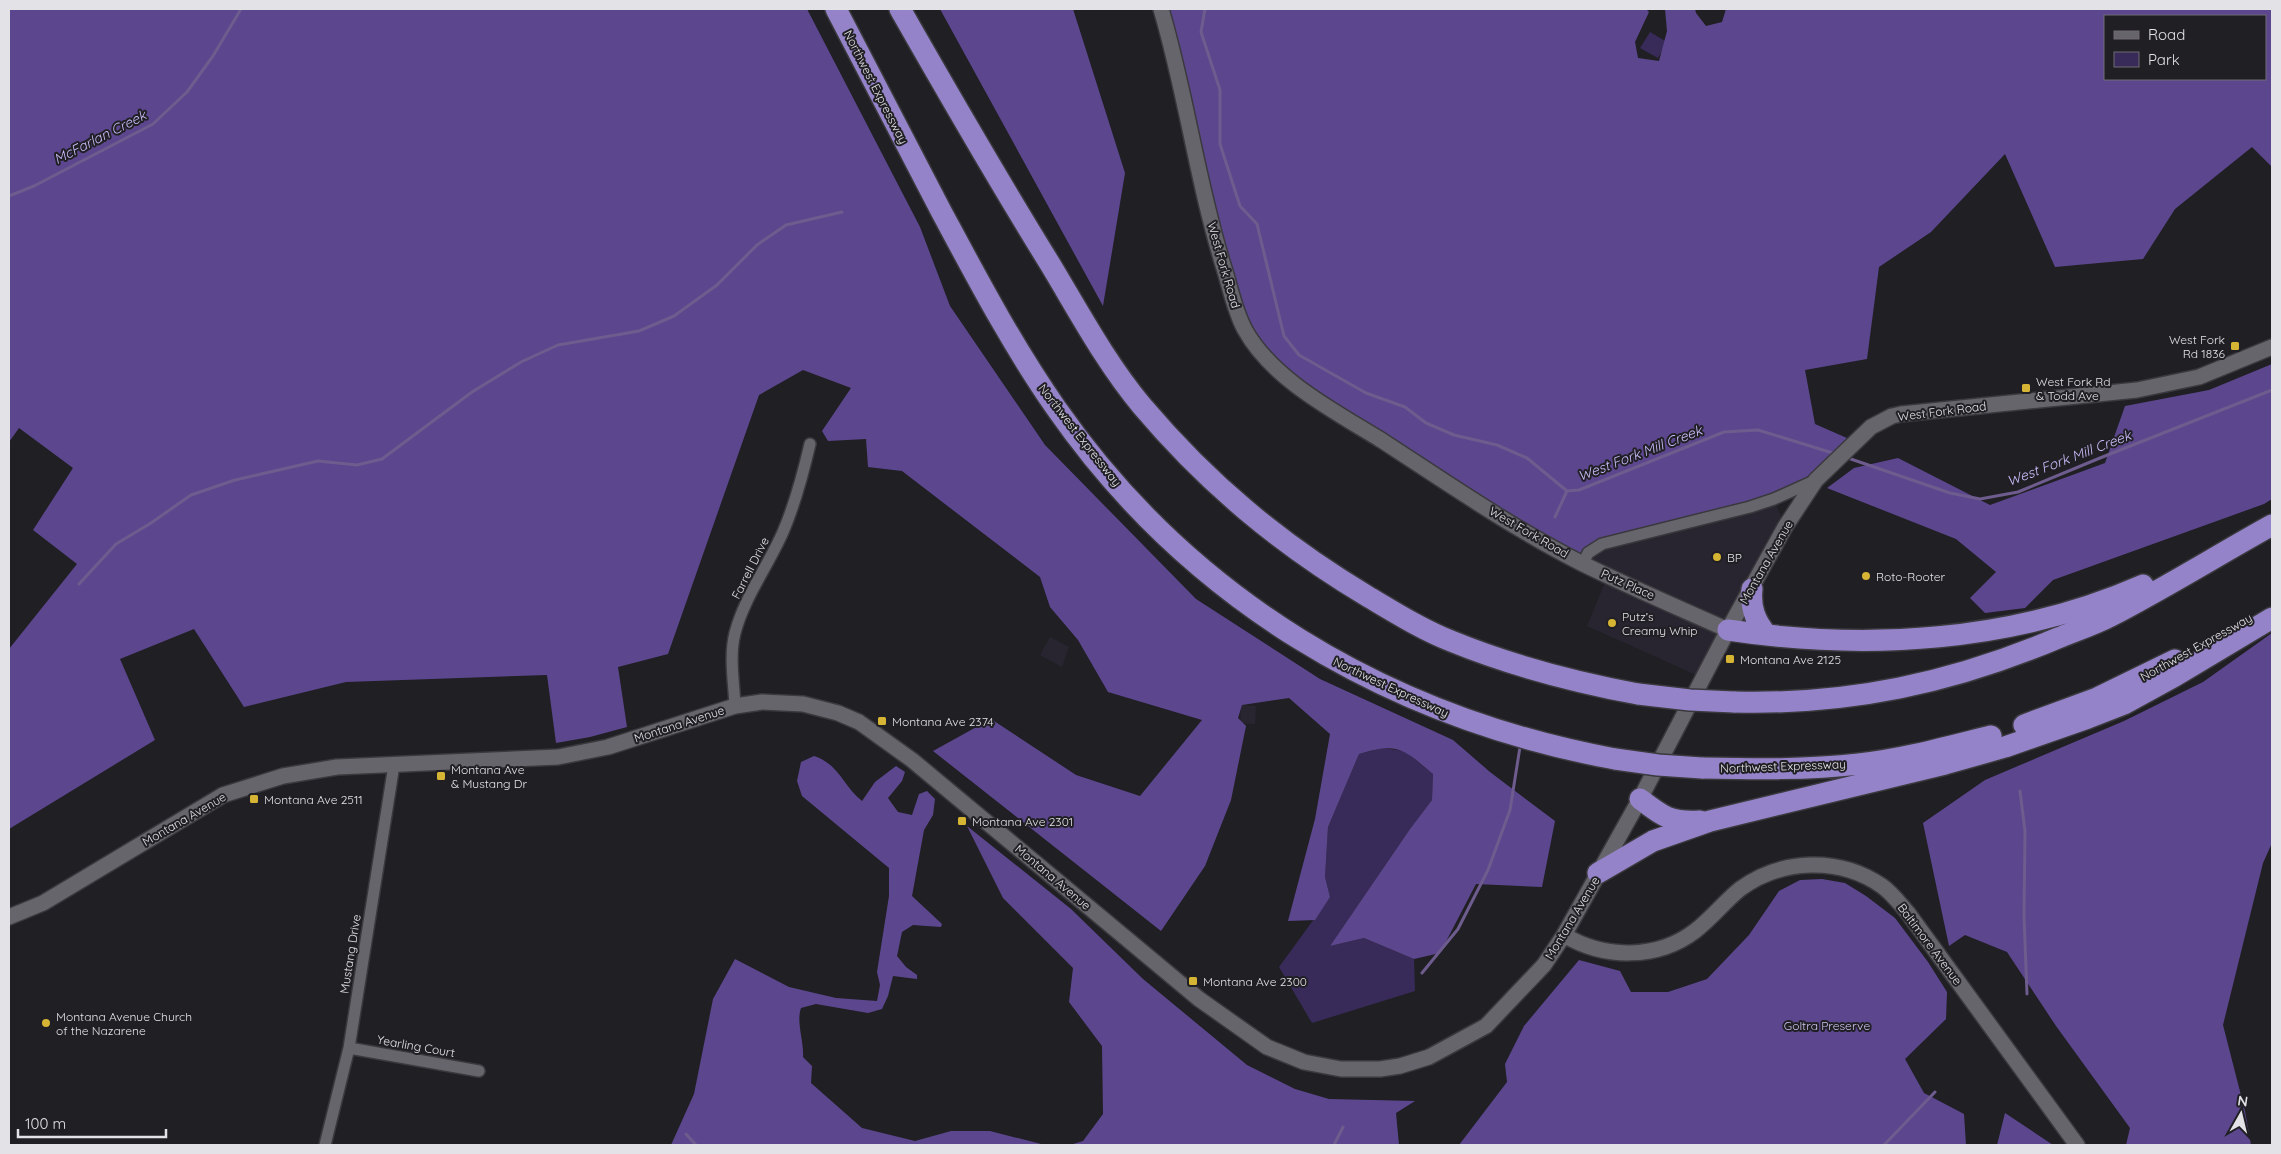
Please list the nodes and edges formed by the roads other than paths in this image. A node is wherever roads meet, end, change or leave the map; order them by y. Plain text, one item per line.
1 (836, 9) edge
2 (900, 9) edge
3 (1162, 9) edge
4 (2272, 347) edge
5 (810, 444) dead end
6 (1816, 480) junction
7 (2272, 524) edge
8 (1583, 564) junction
9 (1752, 589) junction
10 (2272, 604) edge
11 (2272, 618) edge
12 (1728, 630) junction
13 (1767, 635) junction
14 (735, 706) junction
15 (394, 765) junction
16 (1640, 798) junction
17 (1710, 821) junction
18 (1598, 873) junction
19 (9, 917) edge
20 (1564, 935) junction
21 (349, 1048) junction
22 (479, 1071) dead end
23 (326, 1145) edge
24 (2077, 1145) edge

1 - 10 highway, Northwest Expressway, bridge
2 - 7 highway, bridge
3 - 8 street, West Fork Road
4 - 6 street, West Fork Road
5 - 14 street, Farrell Drive
6 - 8 street, West Fork Road
6 - 9 street, Montana Avenue
7 - 13 highway
8 - 12 street, Putz Place
9 - 12 street, Montana Avenue
9 - 13 highway
11 - 17 highway
12 - 13 highway
12 - 16 street, Montana Avenue
14 - 15 street, Montana Avenue
14 - 20 street, Montana Avenue
15 - 19 street, Montana Avenue
15 - 21 street, Mustang Drive
16 - 17 highway
16 - 18 street, Montana Avenue
17 - 18 highway
18 - 20 street, Montana Avenue
20 - 24 street, Baltimore Avenue
21 - 22 street, Yearling Court
21 - 23 street, Mustang Drive

